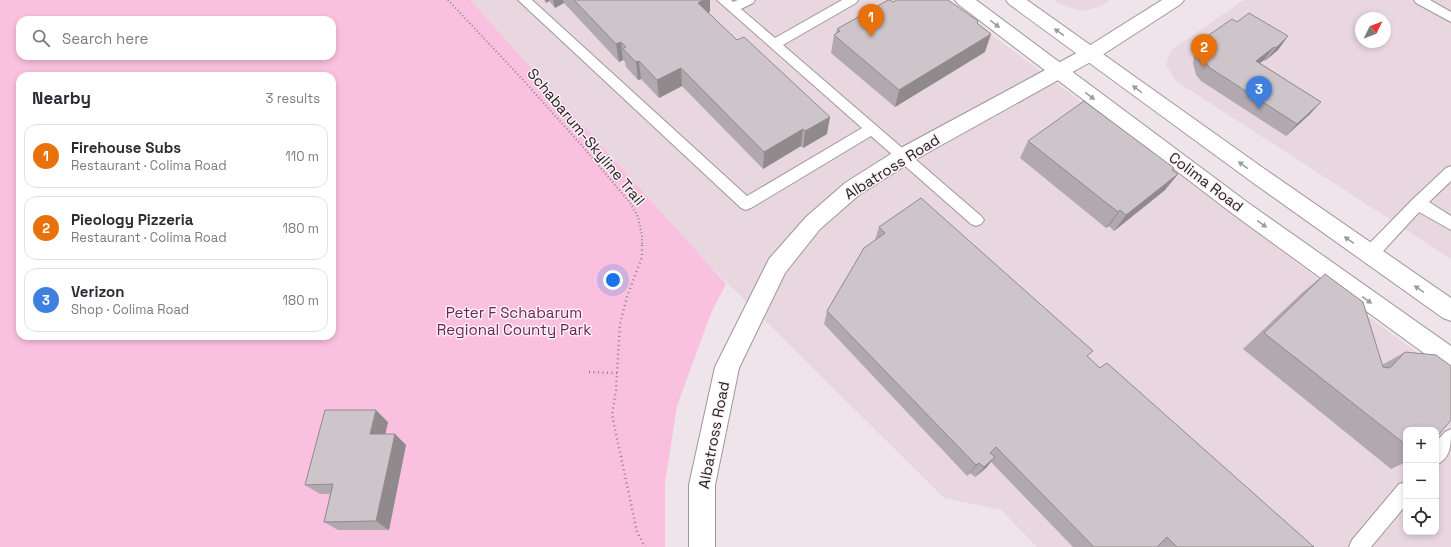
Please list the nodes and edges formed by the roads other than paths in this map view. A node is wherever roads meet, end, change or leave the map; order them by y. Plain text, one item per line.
1 (524, 0) edge
2 (749, 0) edge
3 (852, 0) edge
4 (964, 0) edge
5 (1015, 0) edge
6 (1175, 0) edge
7 (1420, 0) edge
8 (728, 4) edge
9 (1451, 18) edge
10 (774, 44) junction
11 (1090, 54) junction
12 (1059, 72) junction
13 (872, 129) junction
14 (904, 156) junction
15 (1451, 172) edge
16 (1418, 202) junction
17 (976, 220) dead end
18 (1451, 224) edge
19 (1369, 255) junction
20 (1451, 311) edge
21 (1451, 359) edge
22 (1451, 438) edge
23 (1439, 452) edge
24 (1403, 494) edge
25 (702, 547) edge
26 (1358, 547) edge

1 - 13 lane
2 - 8 lane
3 - 10 lane
4 -> 12 main road, Colima Road
11 -> 5 main road
6 - 11 main road, Albatross Road
7 - 9 lane
8 - 10 lane
10 - 13 lane
11 - 12 main road, Albatross Road
19 -> 11 main road
12 - 14 main road, Albatross Road
12 -> 21 main road, Colima Road
13 - 14 lane
14 - 17 lane
14 - 25 main road, Albatross Road
15 - 16 lane
16 - 18 lane
16 - 19 lane
20 -> 19 main road
22 - 23 lane
24 - 26 lane

